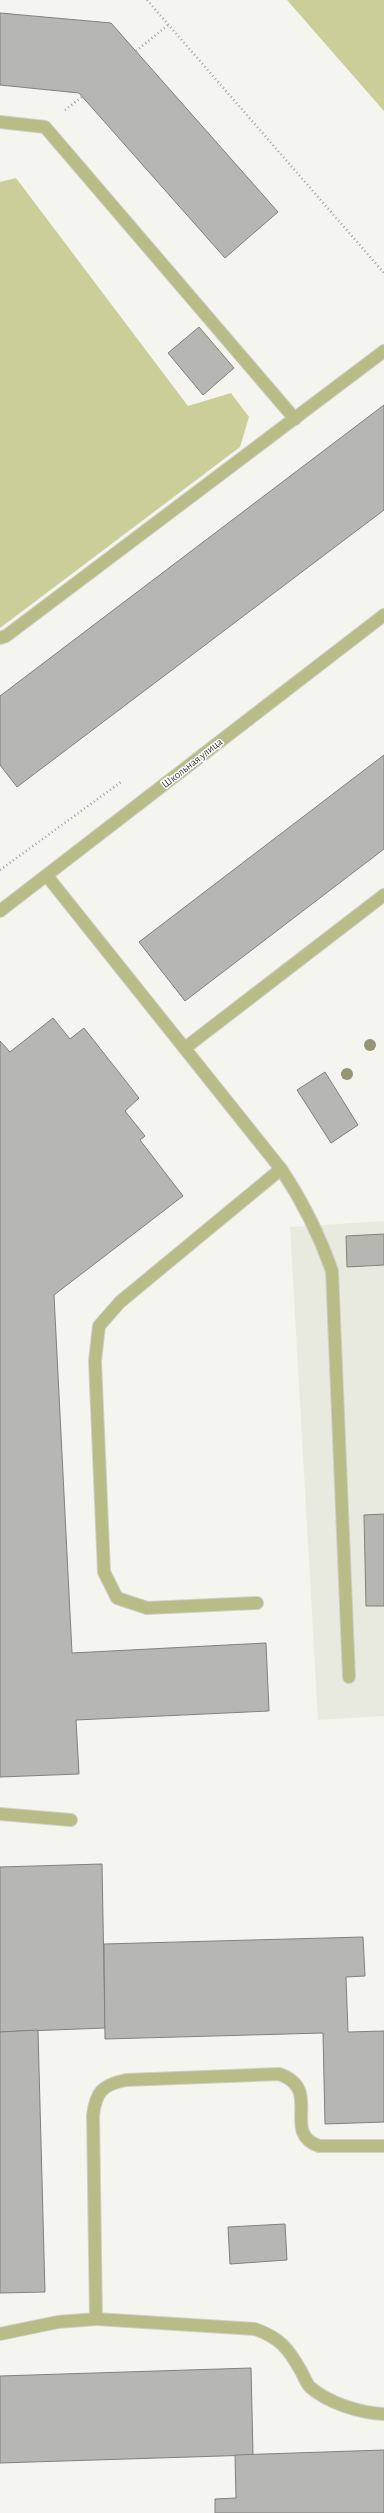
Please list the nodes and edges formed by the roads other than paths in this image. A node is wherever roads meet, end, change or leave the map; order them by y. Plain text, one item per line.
1 (0, 122) edge
2 (384, 351) edge
3 (294, 419) junction
4 (384, 615) edge
5 (0, 638) edge
6 (47, 876) junction
7 (384, 895) edge
8 (0, 911) edge
9 (185, 1048) junction
10 (281, 1169) junction
11 (257, 1603) dead end
12 (349, 1677) dead end
13 (0, 1814) edge
14 (71, 1820) dead end
15 (384, 2146) edge
16 (96, 2319) junction
17 (0, 2334) edge
18 (384, 2414) edge

1 - 3 street
2 - 3 street
3 - 5 street
4 - 6 street, Школьная улица
6 - 8 street, Школьная улица
6 - 9 street
7 - 9 street
9 - 10 street
10 - 11 street
10 - 12 street
13 - 14 street
15 - 16 street
16 - 17 street
16 - 18 street

